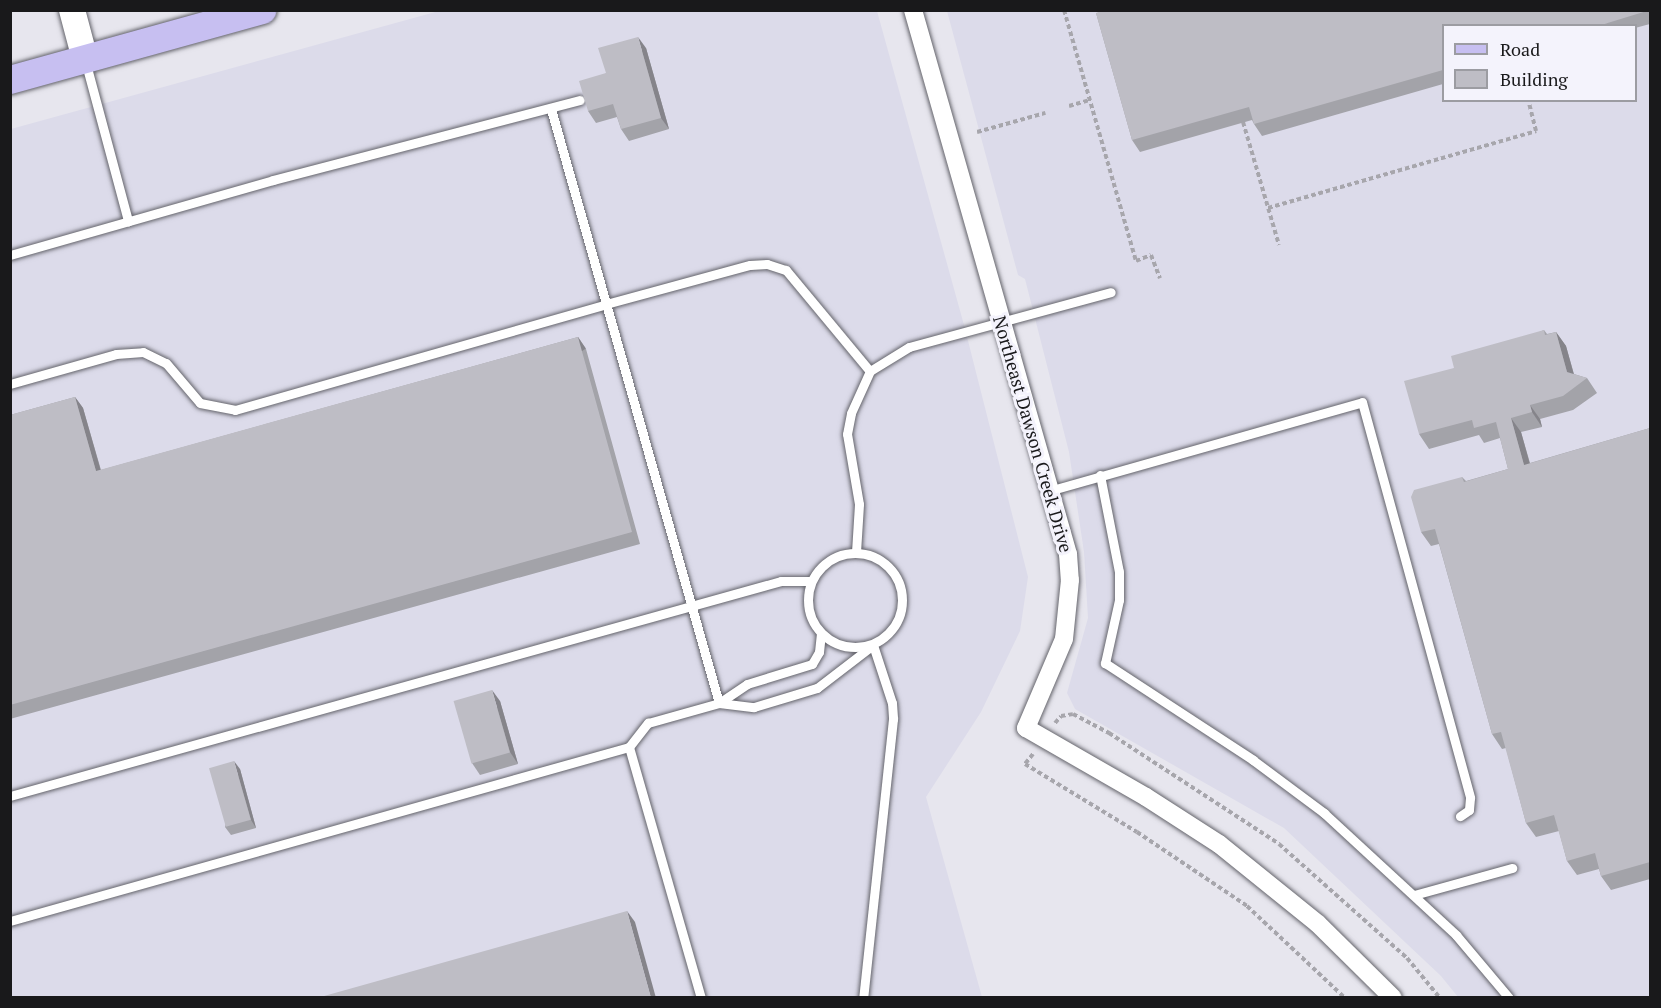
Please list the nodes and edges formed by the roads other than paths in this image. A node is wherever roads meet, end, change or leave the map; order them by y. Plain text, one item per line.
1 (72, 10) edge
2 (262, 10) edge
3 (913, 10) edge
4 (85, 59) junction
5 (10, 80) edge
6 (580, 100) edge
7 (551, 109) junction
8 (128, 221) junction
9 (10, 255) edge
10 (1111, 292) dead end
11 (606, 304) junction
12 (1002, 324) junction
13 (870, 371) junction
14 (10, 384) edge
15 (1100, 475) junction
16 (1052, 490) junction
17 (856, 552) junction
18 (811, 581) junction
19 (692, 606) junction
20 (820, 634) junction
21 (873, 645) junction
22 (719, 703) junction
23 (629, 747) junction
24 (10, 796) edge
25 (1460, 816) dead end
26 (1512, 868) dead end
27 (1414, 895) junction
28 (10, 921) edge
29 (701, 998) edge
30 (863, 998) edge
31 (1393, 998) edge
32 (1509, 998) edge

1 - 4 street
2 - 4 main road
3 - 12 street, Northeast Dawson Creek Drive
4 - 5 main road
4 - 8 lane
6 - 7 lane
7 - 8 lane
7 - 11 lane
8 - 9 lane
10 - 12 lane
11 - 13 lane
11 - 14 lane
11 - 19 lane
12 - 13 lane
12 - 16 street, Northeast Dawson Creek Drive
13 - 17 lane
15 - 16 lane
15 - 25 lane
15 - 27 lane
16 - 31 street, Northeast Dawson Creek Drive
17 - 18 lane
17 - 21 lane
18 - 19 lane
18 - 20 lane
19 - 22 lane
19 - 24 lane
20 - 21 lane
20 - 22 lane
21 - 22 lane
21 - 30 lane
22 - 23 lane
23 - 28 lane
23 - 29 lane
26 - 27 lane
27 - 32 lane

